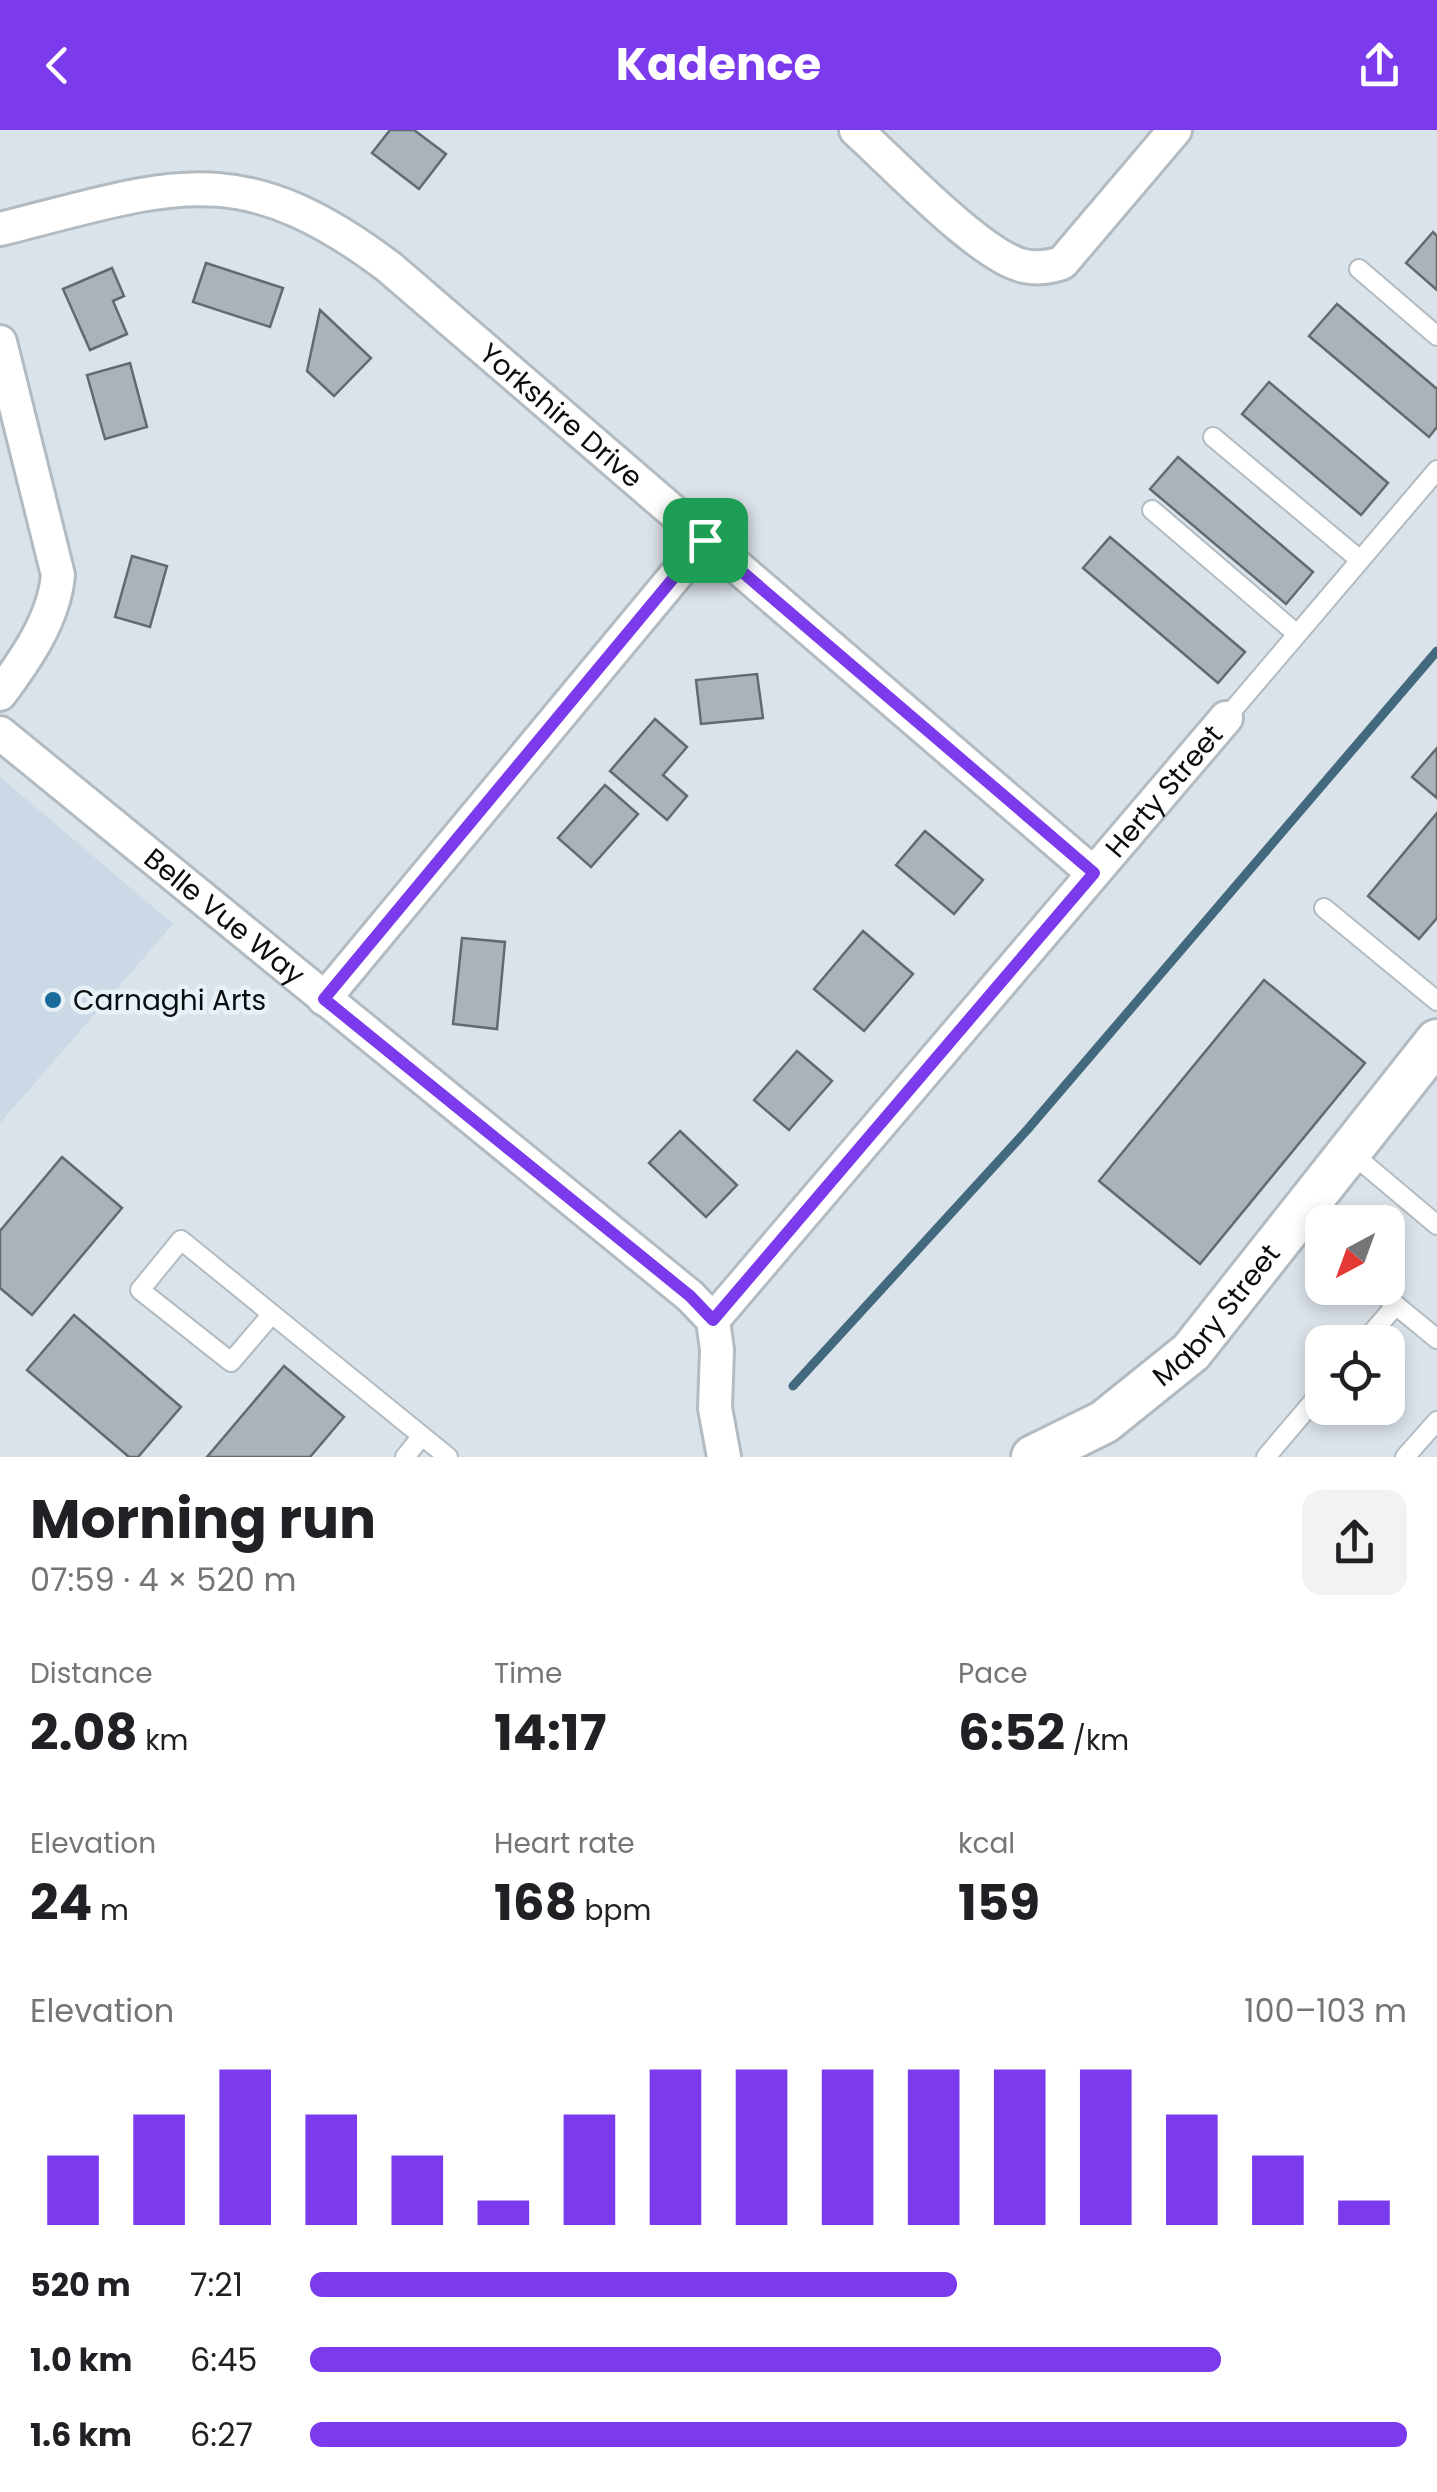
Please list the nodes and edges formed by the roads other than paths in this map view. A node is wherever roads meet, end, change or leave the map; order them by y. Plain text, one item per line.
1 (856, 130) edge
2 (1175, 130) edge
3 (0, 230) edge
4 (1360, 269) dead end
5 (1437, 336) edge
6 (0, 342) edge
7 (1213, 437) dead end
8 (1437, 470) edge
9 (1152, 510) dead end
10 (705, 540) junction
11 (1360, 560) junction
12 (1297, 634) junction
13 (0, 694) edge
14 (1226, 718) joint
15 (0, 733) edge
16 (1094, 873) junction
17 (1324, 908) dead end
18 (324, 999) junction
19 (1437, 1001) edge
20 (1437, 1040) edge
21 (1348, 1150) junction
22 (1321, 1205) edge
23 (1437, 1225) edge
24 (1305, 1235) edge
25 (1396, 1305) joint
26 (272, 1314) junction
27 (713, 1320) junction
28 (1379, 1325) edge
29 (1437, 1339) edge
30 (1305, 1411) edge
31 (1437, 1421) edge
32 (422, 1436) junction
33 (405, 1457) edge
34 (448, 1457) edge
35 (724, 1457) edge
36 (1033, 1457) edge
37 (1266, 1457) edge
38 (1405, 1457) edge

1 - 2 street
3 - 10 street, Yorkshire Drive
4 - 5 lane
6 - 13 street
7 - 11 lane
8 - 11 lane
9 - 12 lane
10 - 16 street, Yorkshire Drive
10 - 18 street
11 - 12 lane
12 - 14 lane
14 - 16 street, Herty Street
15 - 18 street, Belle Vue Way
16 - 27 street, Herty Street
17 - 19 lane
18 - 27 street, Belle Vue Way
20 - 21 street, Mabry Street
21 - 22 street, Mabry Street
21 - 23 lane
24 - 36 street, Mabry Street
25 - 28 lane
25 - 29 lane
26 - 26 lane
26 - 32 lane
27 - 35 street
30 - 37 lane
31 - 38 lane
32 - 33 lane
32 - 34 lane

